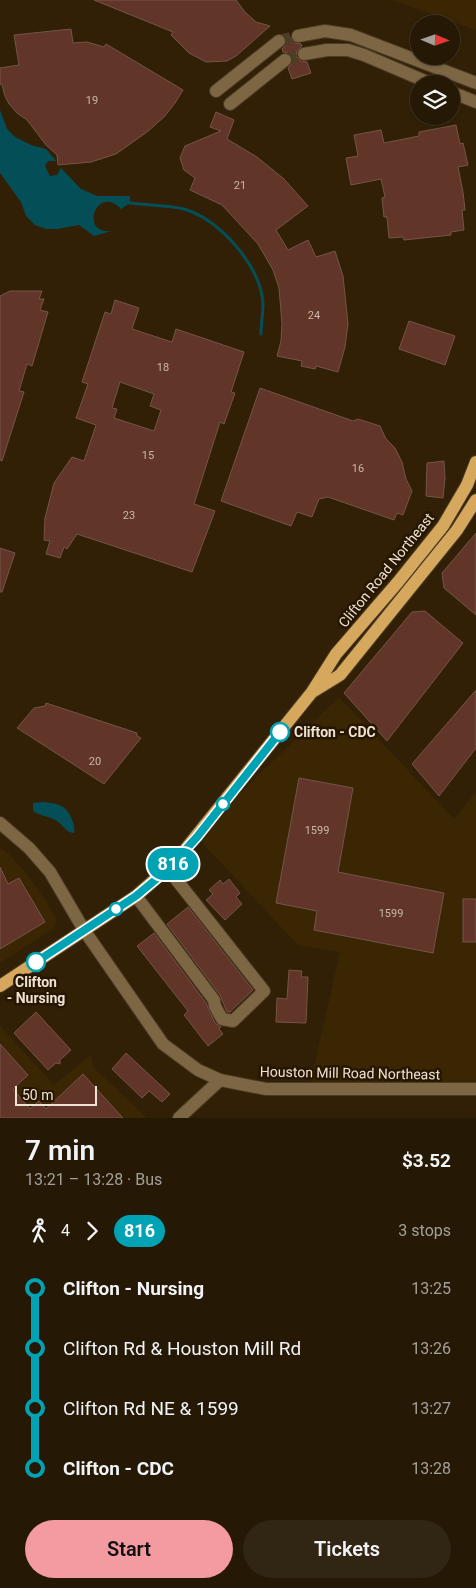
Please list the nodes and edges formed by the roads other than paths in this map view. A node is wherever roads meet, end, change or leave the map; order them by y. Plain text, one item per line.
1 (298, 36) tunnel mouth
2 (279, 41) tunnel mouth
3 (304, 54) tunnel mouth
4 (285, 60) tunnel mouth
5 (411, 75) edge
6 (476, 83) edge
7 (216, 91) dead end
8 (460, 96) edge
9 (476, 102) edge
10 (230, 104) dead end
11 (476, 462) edge
12 (476, 500) edge
13 (312, 692) junction
14 (0, 823) edge
15 (168, 869) junction
16 (136, 896) junction
17 (84, 930) junction
18 (0, 986) edge
19 (220, 1080) junction
20 (476, 1089) edge
21 (179, 1118) edge

1 - 6 street
2 - 7 street
3 - 5 street
4 - 10 street
8 - 9 street
11 - 13 main road, Clifton Road Northeast
12 - 13 main road, Clifton Road Northeast
13 - 15 main road, Clifton Road Northeast
14 - 17 street, Houston Mill Road Northeast
15 - 16 main road, Clifton Road Northeast
15 - 16 street
16 - 17 main road, Clifton Road Northeast
17 - 18 main road, Clifton Road Northeast
17 - 19 street, Houston Mill Road Northeast
19 - 20 street, Houston Mill Road Northeast
19 - 21 street

